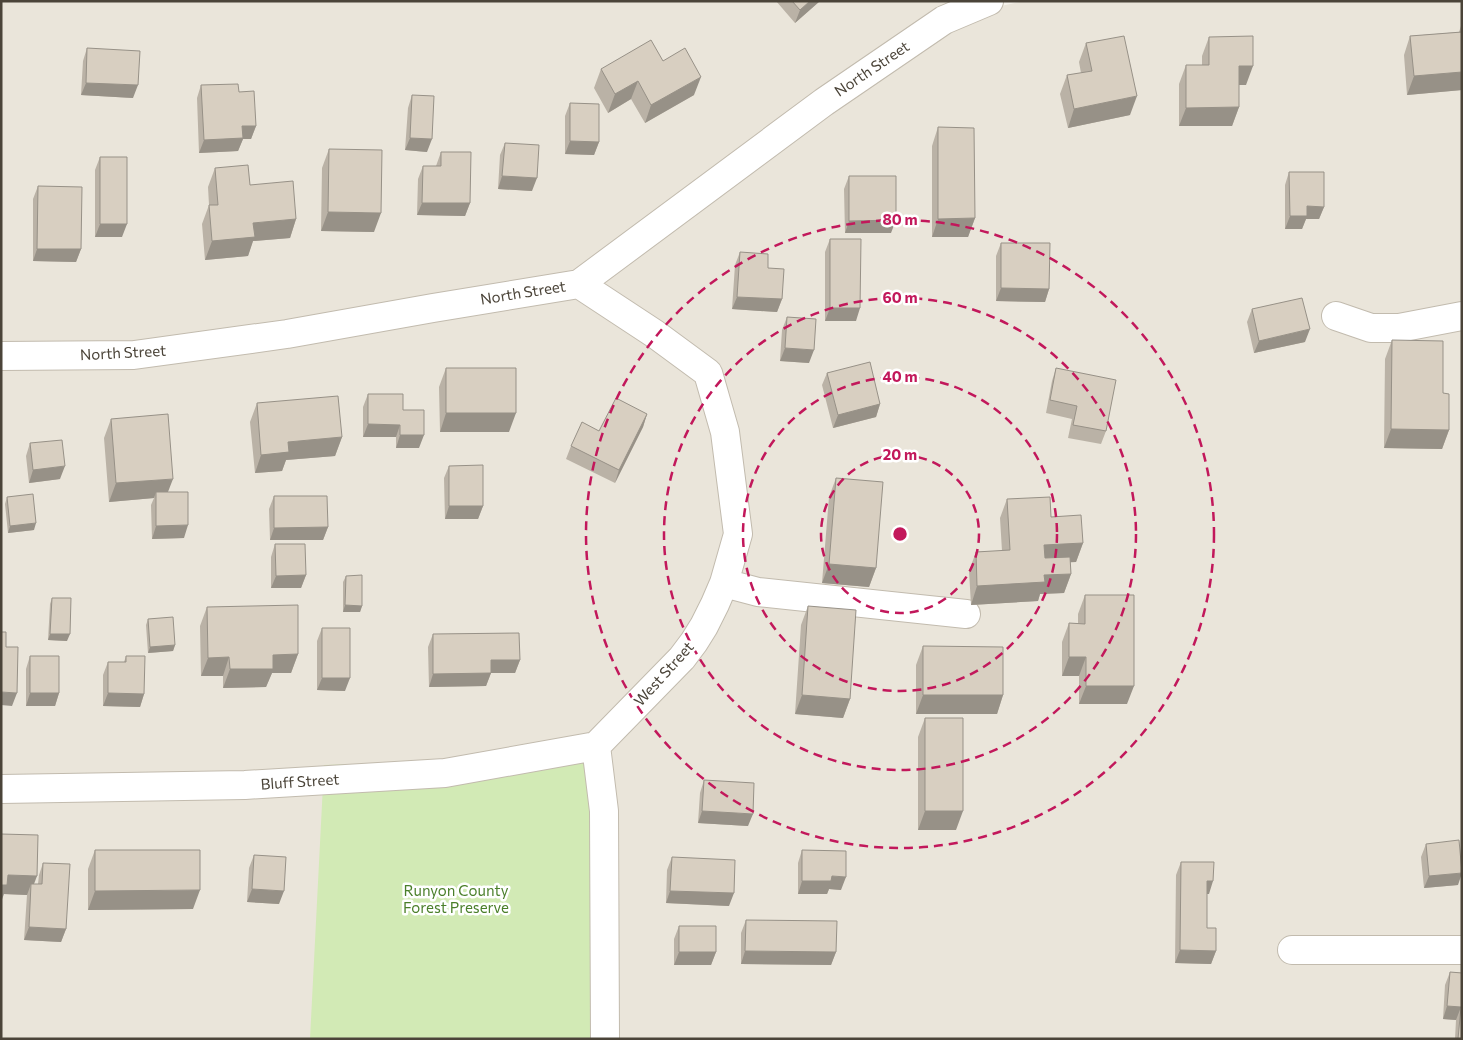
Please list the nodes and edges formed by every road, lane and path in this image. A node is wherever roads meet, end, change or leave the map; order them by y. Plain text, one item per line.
1 (985, 2) edge
2 (579, 284) junction
3 (1336, 316) dead end
4 (1462, 316) edge
5 (1, 356) edge
6 (724, 583) junction
7 (966, 614) dead end
8 (596, 746) junction
9 (1, 789) edge
10 (1292, 950) dead end
11 (1462, 950) edge
12 (605, 1039) edge

1 - 2 street, North Street
2 - 5 street, North Street
2 - 6 street, West Street
3 - 4 street
6 - 7 street
6 - 8 street, West Street
8 - 9 street, Bluff Street
8 - 12 street
10 - 11 street

